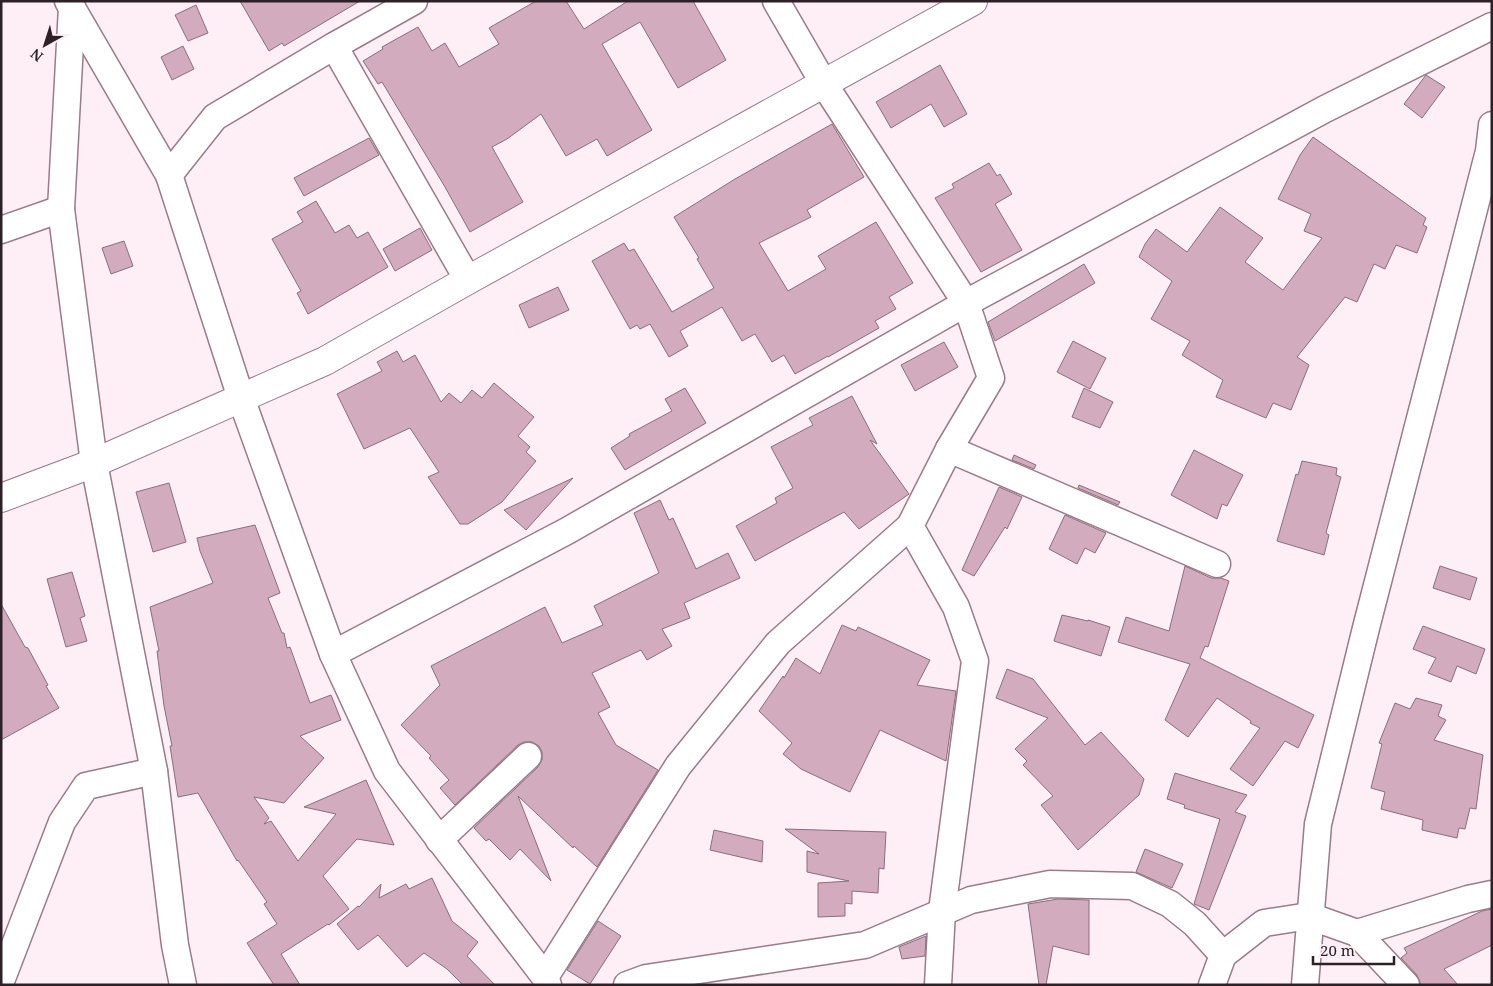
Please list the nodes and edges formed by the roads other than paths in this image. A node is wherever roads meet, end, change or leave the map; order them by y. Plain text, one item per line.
1 (414, 1) edge
2 (776, 1) edge
3 (973, 1) edge
4 (70, 4) edge
5 (1492, 26) edge
6 (334, 46) junction
7 (824, 84) junction
8 (1492, 126) edge
9 (169, 175) junction
10 (61, 209) junction
11 (1, 230) edge
12 (468, 280) junction
13 (966, 303) junction
14 (241, 398) junction
15 (949, 449) junction
16 (94, 463) junction
17 (1, 498) edge
18 (910, 526) junction
19 (1217, 564) dead end
20 (332, 654) junction
21 (528, 756) dead end
22 (154, 771) junction
23 (439, 840) junction
24 (1492, 894) edge
25 (942, 911) junction
26 (1310, 916) junction
27 (1357, 933) junction
28 (1223, 955) junction
29 (2, 977) edge
30 (547, 981) edge
31 (183, 985) edge
32 (627, 985) edge
33 (938, 985) edge
34 (1212, 985) edge
35 (1305, 985) edge
36 (1406, 985) edge

1 - 6 street
2 - 7 street
3 - 7 street
4 - 9 street
4 - 10 street
5 - 13 street
6 - 9 street
6 - 12 street
7 - 12 street
7 - 13 street
8 - 26 street
9 - 14 street
10 - 11 street
10 - 16 street
12 - 14 street
13 - 15 street
13 - 20 street
14 - 16 street
14 - 20 street
15 - 18 street
15 - 19 street
16 - 17 street
16 - 22 street
18 - 25 street
18 - 30 street
20 - 23 street
21 - 23 street
22 - 29 street
22 - 31 street
23 - 30 street
24 - 27 street
25 - 28 street
25 - 32 street
25 - 33 street
26 - 27 street
26 - 28 street
26 - 35 street
27 - 36 street
28 - 34 street

